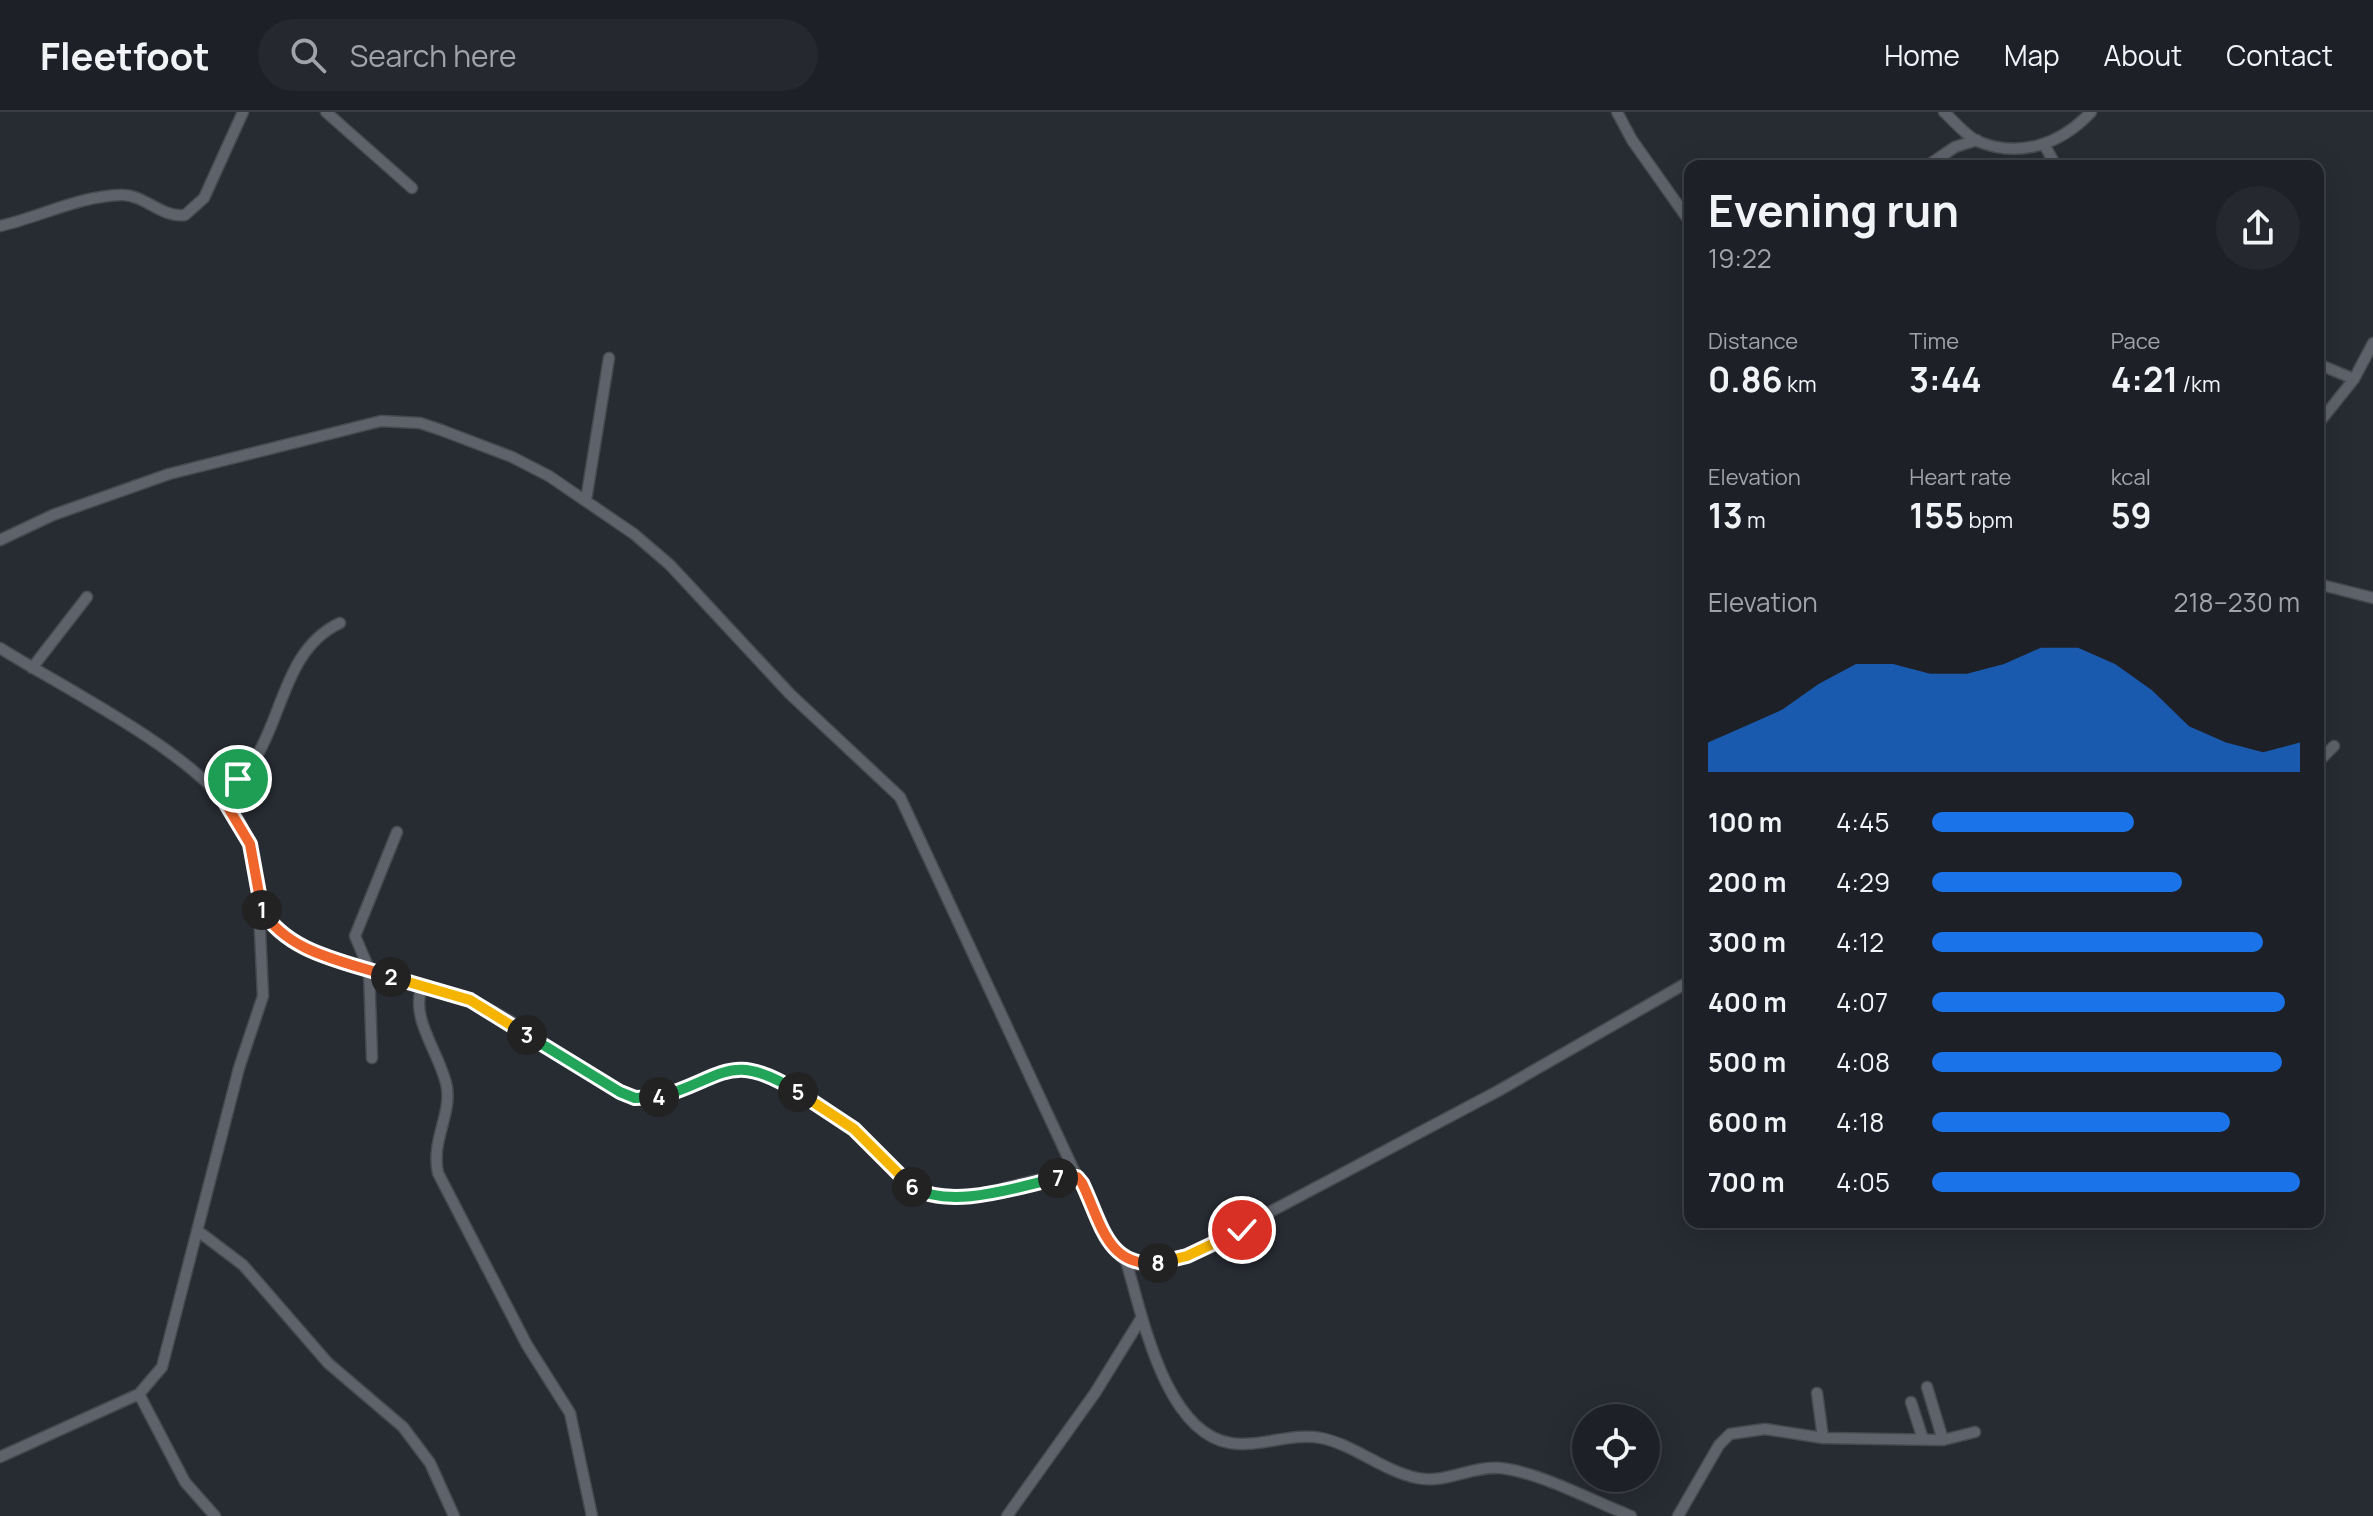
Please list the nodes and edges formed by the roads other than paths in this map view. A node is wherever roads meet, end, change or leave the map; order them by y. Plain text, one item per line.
1 (243, 112) edge
2 (326, 112) edge
3 (1617, 112) edge
4 (1944, 112) edge
5 (2091, 112) edge
6 (1977, 140) junction
7 (2045, 146) junction
8 (1936, 160) edge
9 (2053, 160) edge
10 (412, 188) dead end
11 (1684, 214) edge
12 (0, 226) edge
13 (2373, 343) edge
14 (609, 358) dead end
15 (2324, 366) edge
16 (2354, 379) junction
17 (2324, 416) edge
18 (586, 500) junction
19 (0, 540) edge
20 (2324, 586) edge
21 (87, 597) dead end
22 (2373, 598) edge
23 (340, 623) dead end
24 (0, 648) edge
25 (32, 668) junction
26 (2334, 746) dead end
27 (2324, 756) edge
28 (220, 794) junction
29 (397, 832) dead end
30 (259, 905) junction
31 (369, 969) junction
32 (1684, 984) edge
33 (422, 987) junction
34 (372, 1058) dead end
35 (1077, 1177) junction
36 (198, 1231) junction
37 (1126, 1261) junction
38 (1142, 1317) junction
39 (1927, 1387) dead end
40 (1817, 1393) dead end
41 (139, 1394) junction
42 (1911, 1402) dead end
43 (1975, 1432) dead end
44 (1823, 1438) junction
45 (1923, 1439) junction
46 (1943, 1440) junction
47 (0, 1457) edge
48 (215, 1516) edge
49 (454, 1516) edge
50 (592, 1516) edge
51 (1007, 1516) edge
52 (1631, 1516) edge
53 (1678, 1516) edge

1 - 12 street
2 - 10 street
3 - 11 street
4 - 6 street
5 - 7 street
6 - 7 street
6 - 8 street
7 - 9 street
13 - 16 street
14 - 18 street
15 - 16 street
16 - 17 street
18 - 19 street
18 - 35 street
20 - 22 street
21 - 25 street
23 - 28 street
24 - 25 street
25 - 28 street
26 - 27 street
28 - 30 street
29 - 31 street
30 - 31 street
30 - 36 street
31 - 33 street
31 - 34 street
32 - 37 street
33 - 35 street
33 - 50 street
35 - 37 street
36 - 41 street
36 - 49 street
37 - 38 street
38 - 51 street
38 - 52 street
39 - 46 street
40 - 44 street
41 - 47 street
41 - 48 street
42 - 45 street
43 - 46 street
44 - 45 street
44 - 53 street
45 - 46 street

